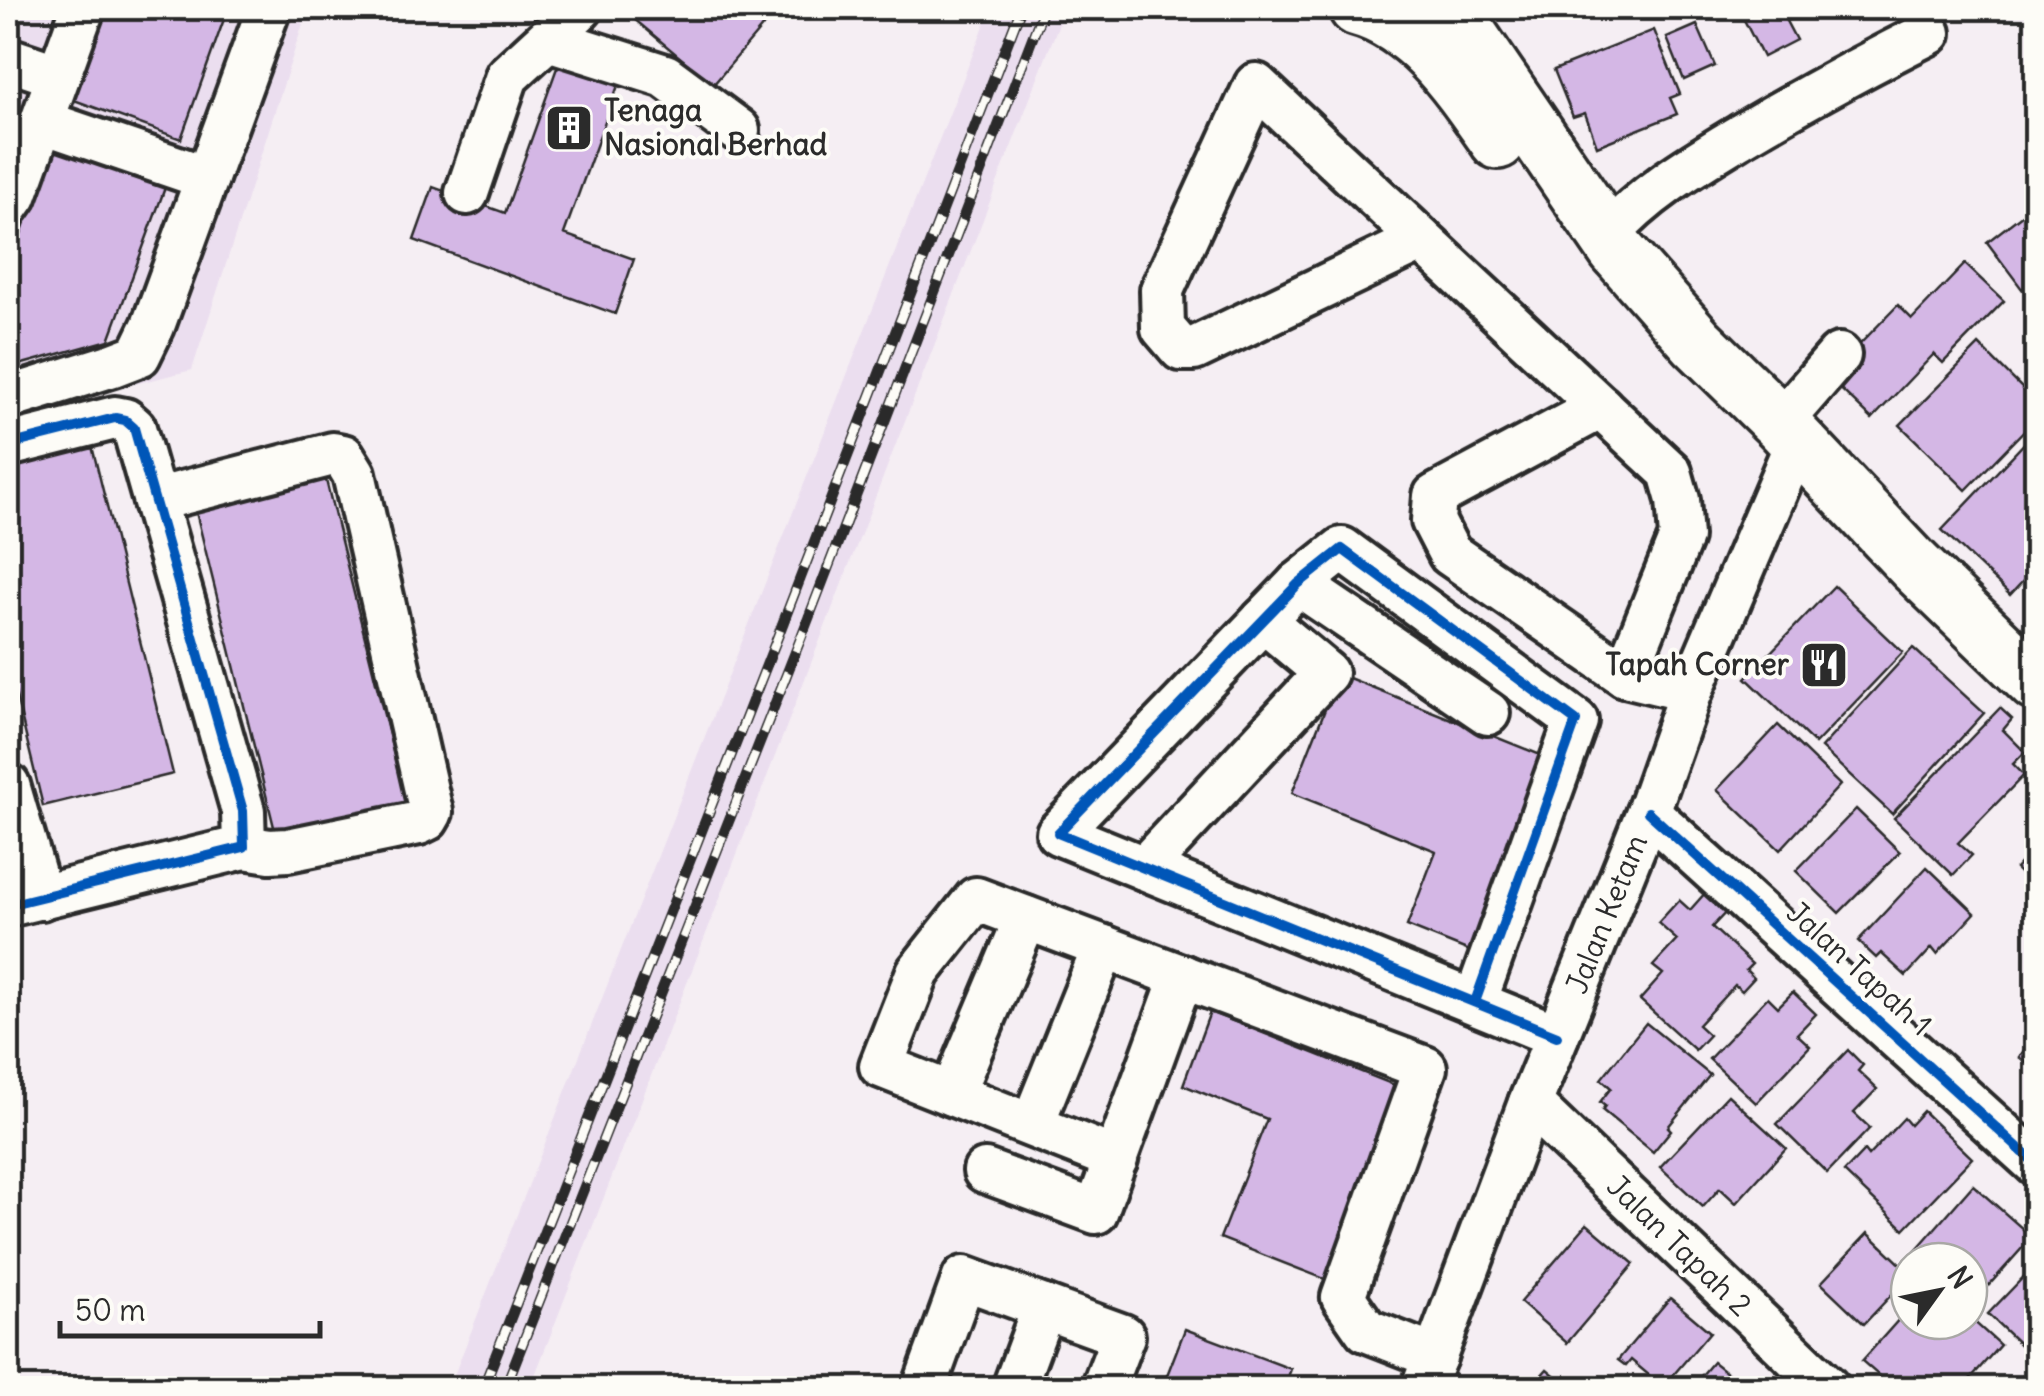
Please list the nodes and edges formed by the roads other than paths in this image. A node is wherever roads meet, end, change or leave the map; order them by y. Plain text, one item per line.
1 (82, 8) edge
2 (269, 8) edge
3 (581, 8) edge
4 (1357, 8) edge
5 (1437, 8) edge
6 (1486, 8) edge
7 (1929, 33) dead end
8 (548, 38) junction
9 (8, 58) edge
10 (58, 76) junction
11 (1504, 87) junction
12 (43, 122) junction
13 (738, 130) dead end
14 (208, 178) junction
15 (467, 193) dead end
16 (8, 206) edge
17 (1607, 236) junction
18 (1421, 240) junction
19 (1839, 355) dead end
20 (8, 398) edge
21 (1600, 407) junction
22 (1788, 444) junction
23 (8, 445) edge
24 (155, 500) junction
25 (1298, 584) junction
26 (1263, 620) junction
27 (1626, 675) junction
28 (2036, 683) edge
29 (1690, 691) junction
30 (1488, 713) dead end
31 (8, 785) edge
32 (1648, 812) junction
33 (244, 847) junction
34 (1144, 868) junction
35 (24, 901) edge
36 (1026, 918) junction
37 (1104, 947) junction
38 (1182, 976) junction
39 (1475, 1002) junction
40 (1558, 1036) junction
41 (952, 1094) junction
42 (1530, 1103) junction
43 (1032, 1126) junction
44 (1116, 1159) junction
45 (2036, 1164) edge
46 (984, 1171) dead end
47 (1044, 1307) junction
48 (1429, 1373) edge
49 (924, 1388) edge
50 (1014, 1388) edge
51 (1104, 1388) edge
52 (1828, 1388) edge

1 - 10 street
2 - 14 street
3 - 8 street
4 - 22 main road
5 - 11 main road
6 - 11 street
7 - 17 street
8 - 13 street
8 - 15 street
9 - 10 street
10 - 12 street
11 - 17 main road
12 - 14 street
12 - 16 street
14 - 20 street
17 - 22 main road
18 - 18 street
18 - 21 street
19 - 22 street, Jalan Ketam
21 - 27 street
21 - 27 street
22 - 28 main road
22 - 29 street, Jalan Ketam
23 - 24 street
24 - 33 street
24 - 33 street
25 - 26 street
25 - 30 street
25 - 39 street
26 - 34 street
26 - 34 street
27 - 29 street
29 - 32 street, Jalan Ketam
31 - 35 street
32 - 40 street, Jalan Ketam
32 - 45 street, Jalan Tapah 1
33 - 35 street
34 - 39 street
36 - 37 street
36 - 41 street
36 - 41 street
37 - 38 street
37 - 43 street
38 - 44 street
38 - 48 street
39 - 40 street
40 - 42 street, Jalan Ketam
41 - 43 street
42 - 48 street, Jalan Ketam
42 - 52 street, Jalan Tapah 2
43 - 44 street
44 - 46 street
47 - 49 street
47 - 50 street
47 - 51 street

